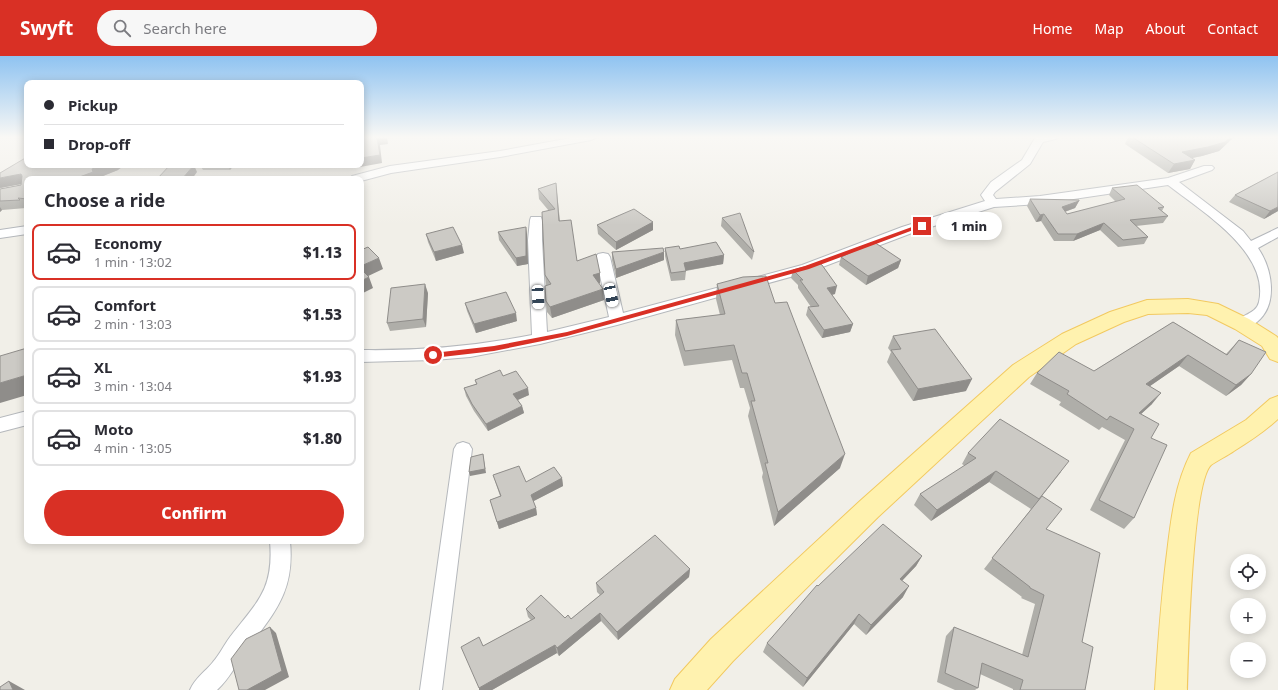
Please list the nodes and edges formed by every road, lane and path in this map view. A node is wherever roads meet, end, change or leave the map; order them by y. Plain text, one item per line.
1 (413, 167) edge
2 (1020, 167) edge
3 (1208, 168) dead end
4 (364, 177) edge
5 (1170, 181) junction
6 (993, 203) junction
7 (536, 220) dead end
8 (24, 230) edge
9 (1278, 232) edge
10 (0, 234) edge
11 (1249, 247) junction
12 (603, 257) dead end
13 (617, 320) junction
14 (1242, 324) junction
15 (540, 339) junction
16 (1278, 354) edge
17 (364, 356) edge
18 (1278, 405) edge
19 (24, 419) edge
20 (0, 425) edge
21 (463, 449) dead end
22 (280, 544) edge
23 (201, 690) edge
24 (430, 690) edge
25 (686, 690) edge
26 (1171, 690) edge

1 - 4 street
2 - 6 street
3 - 5 street
5 - 6 street
5 - 11 street
6 - 13 street
7 - 15 street
8 - 10 street
9 - 11 street
11 - 14 street
12 - 13 street
13 - 15 street
14 - 16 main road
14 - 25 main road
15 - 17 street
18 - 26 main road
19 - 20 street
21 - 24 street
22 - 23 street

